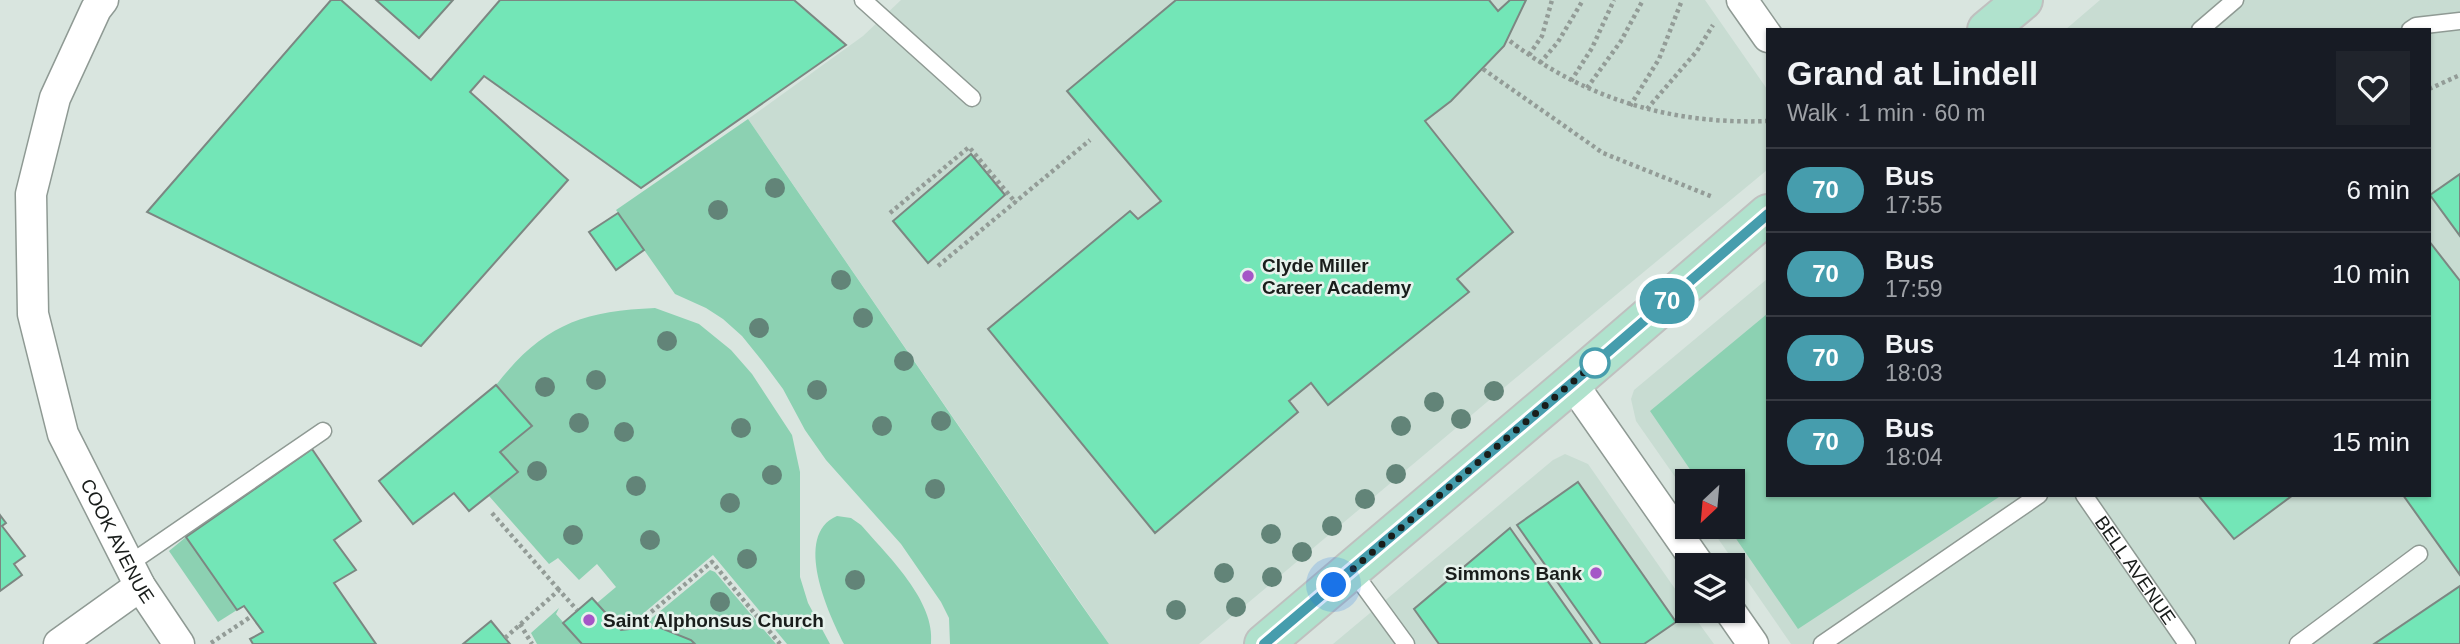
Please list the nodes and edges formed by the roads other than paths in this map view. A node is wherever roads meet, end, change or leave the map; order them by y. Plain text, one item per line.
1 (103, 0) edge
2 (863, 0) edge
3 (1742, 0) edge
4 (2023, 0) edge
5 (2235, 0) edge
6 (2460, 21) edge
7 (1989, 28) edge
8 (2202, 28) edge
9 (2413, 28) edge
10 (1766, 34) edge
11 (972, 98) dead end
12 (1766, 216) edge
13 (1572, 383) junction
14 (323, 431) dead end
15 (2036, 497) edge
16 (2085, 497) edge
17 (1691, 553) edge
18 (2419, 554) dead end
19 (1352, 570) junction
20 (135, 575) junction
21 (1739, 623) edge
22 (59, 644) edge
23 (179, 644) edge
24 (1264, 644) edge
25 (1406, 644) edge
26 (1754, 644) edge
27 (1822, 644) edge
28 (2187, 644) edge
29 (2298, 644) edge

1 - 20 street, COOK AVENUE
2 - 11 lane
3 - 10 street
4 - 7 main road
5 - 8 lane
6 - 9 lane
12 - 13 main road
13 - 17 street
13 - 19 main road
14 - 20 lane
15 - 27 lane
16 - 28 lane, BELL AVENUE
18 - 29 lane
19 - 24 main road
19 - 25 lane
20 - 22 street
20 - 23 street, COOK AVENUE
21 - 26 street

